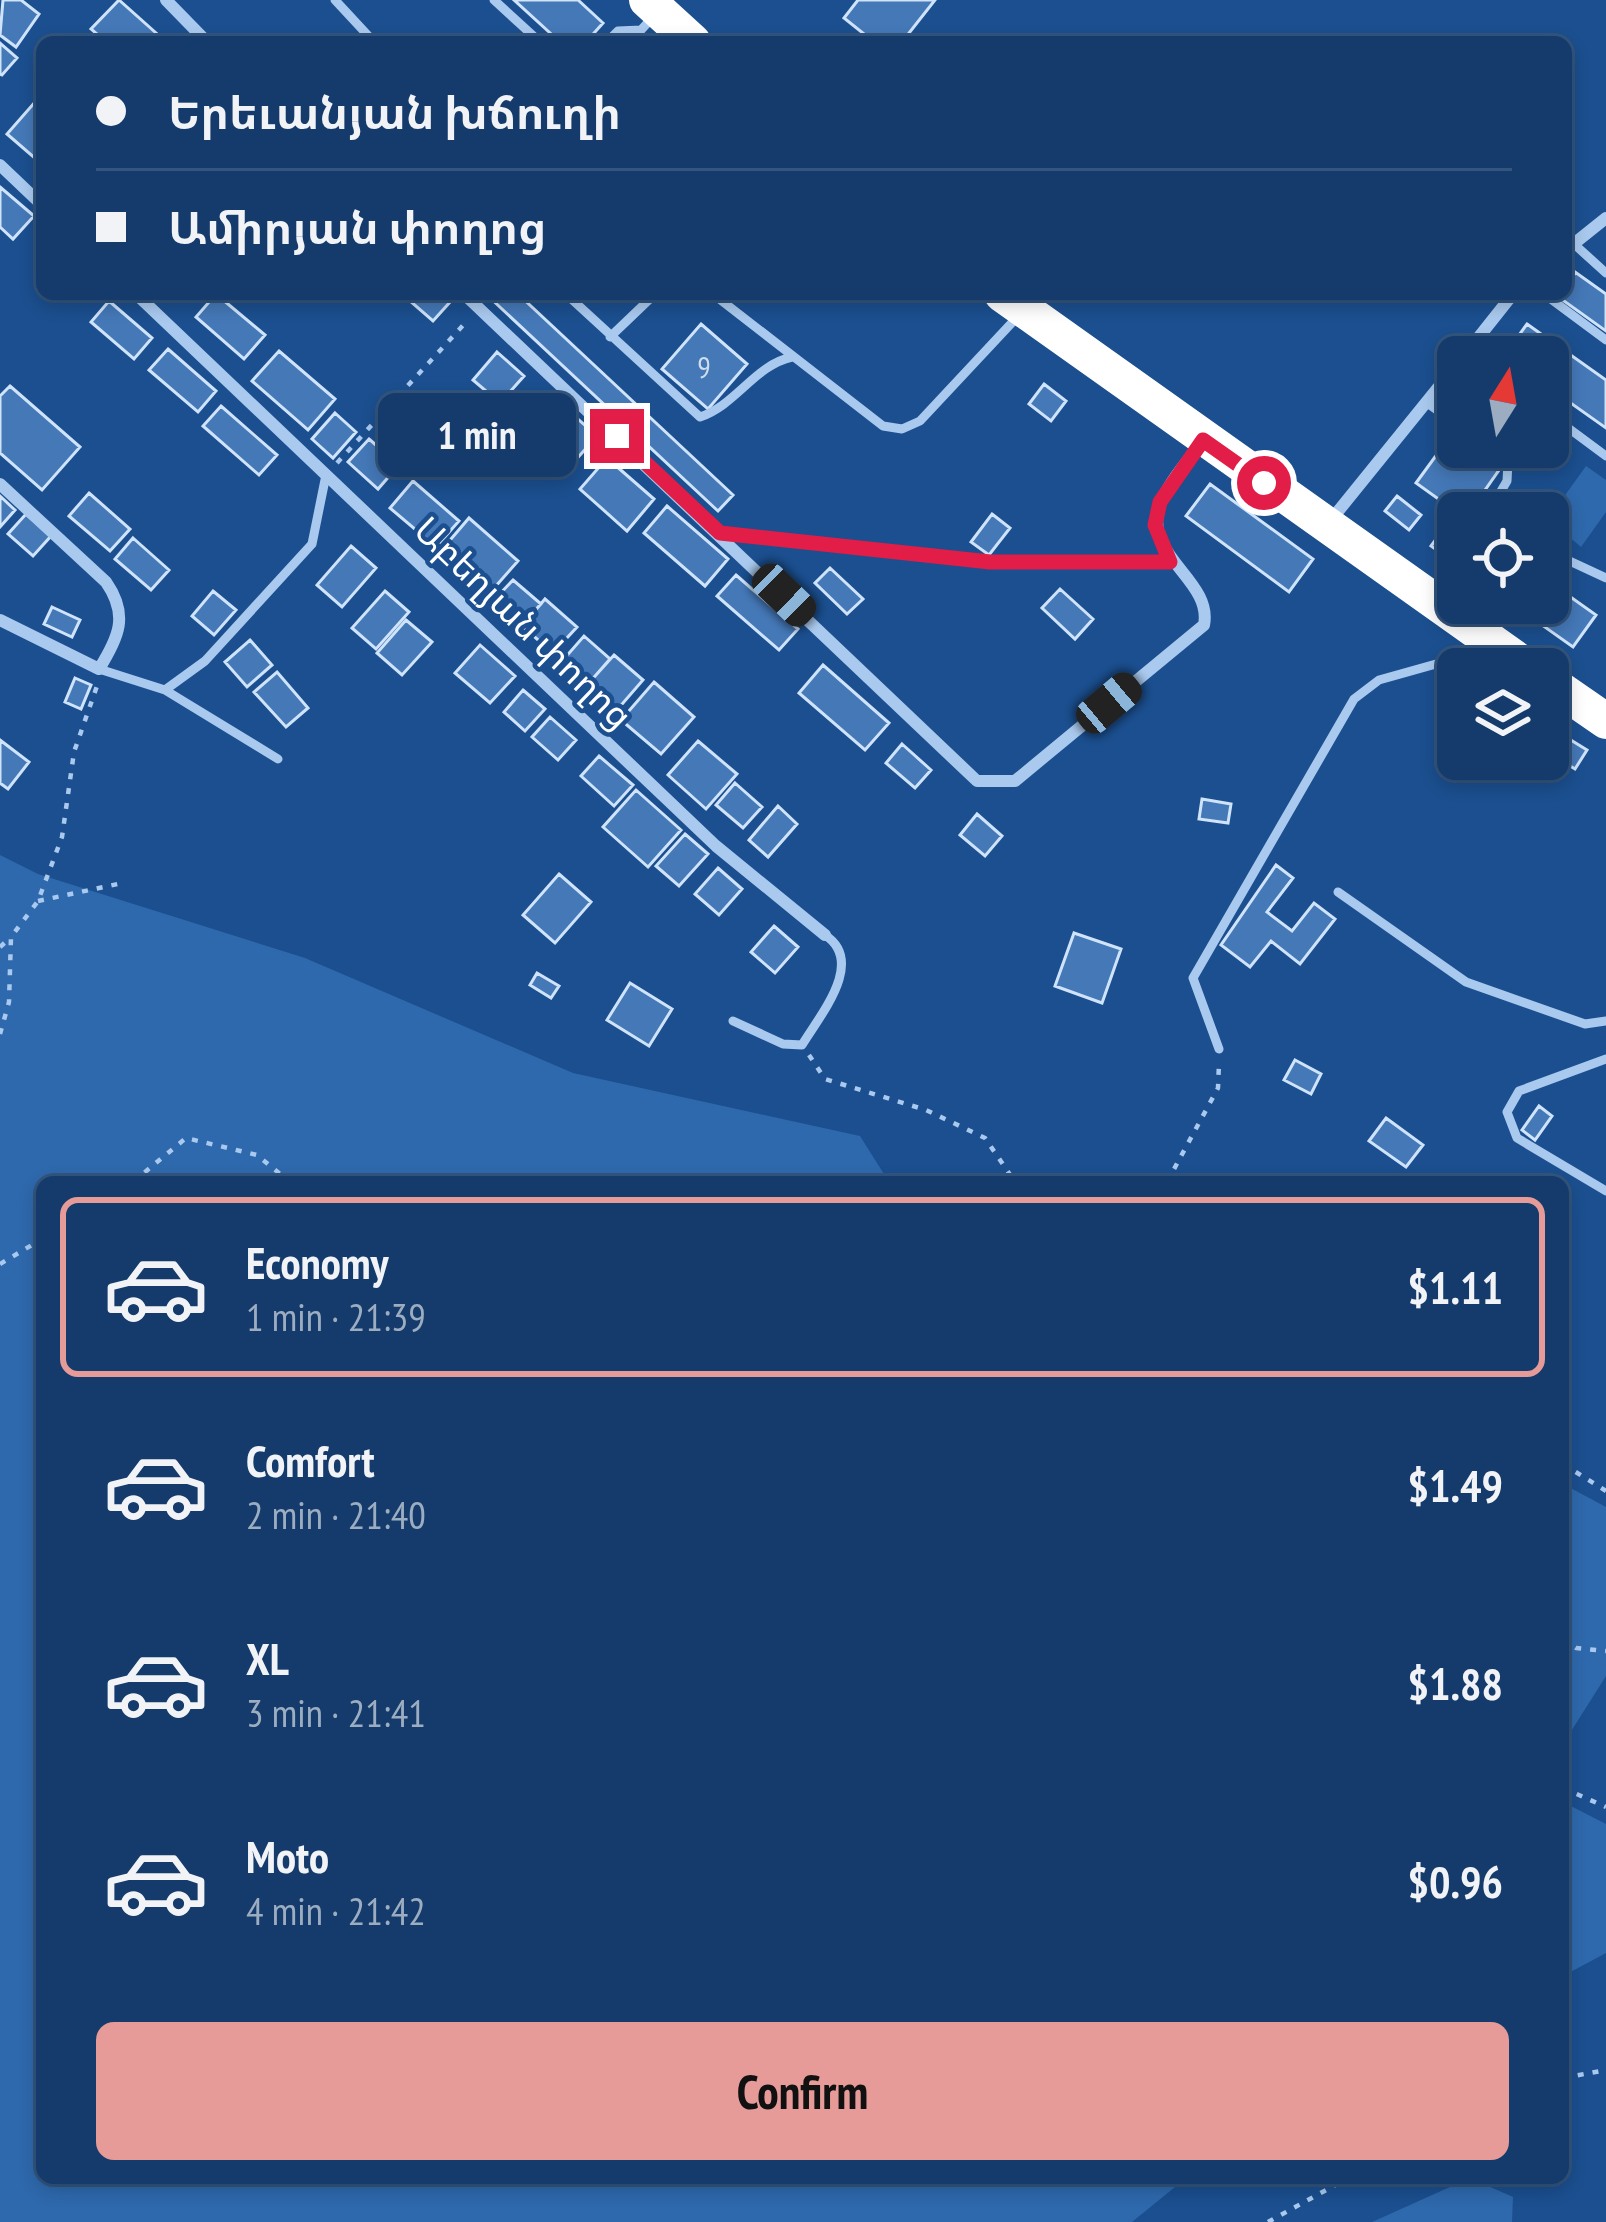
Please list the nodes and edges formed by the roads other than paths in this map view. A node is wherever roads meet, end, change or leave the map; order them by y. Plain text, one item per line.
1 (166, 0) edge
2 (334, 0) edge
3 (494, 0) edge
4 (652, 5) edge
5 (201, 36) edge
6 (368, 36) edge
7 (533, 36) edge
8 (613, 36) edge
9 (686, 36) edge
10 (0, 165) edge
11 (36, 199) edge
12 (1606, 218) edge
13 (1572, 245) edge
14 (1572, 248) edge
15 (1606, 273) edge
16 (142, 300) edge
17 (470, 300) edge
18 (572, 300) edge
19 (649, 300) edge
20 (721, 300) edge
21 (1509, 300) edge
22 (1552, 300) edge
23 (1013, 302) edge
24 (1481, 336) edge
25 (610, 337) junction
26 (1606, 340) edge
27 (794, 357) junction
28 (1437, 389) edge
29 (1426, 402) junction
30 (1437, 410) edge
31 (1569, 429) edge
32 (1203, 440) junction
33 (1606, 456) edge
34 (326, 475) junction
35 (0, 484) edge
36 (1326, 526) junction
37 (720, 533) junction
38 (1569, 560) edge
39 (1170, 562) junction
40 (1606, 578) edge
41 (0, 620) edge
42 (1497, 646) junction
43 (1500, 648) edge
44 (99, 669) junction
45 (165, 690) junction
46 (1569, 694) edge
47 (1604, 717) edge
48 (278, 759) dead end
49 (1338, 892) dead end
50 (825, 935) joint
51 (733, 1021) dead end
52 (1606, 1021) edge
53 (1219, 1048) road end
54 (1606, 1059) edge
55 (1606, 1192) edge

1 - 5 street
2 - 6 lane
3 - 7 lane
4 - 8 lane
4 - 9 highway
10 - 11 street
12 - 13 street
14 - 15 lane
16 - 34 street, Աբեղյան փողոց
17 - 37 street
18 - 25 lane
19 - 25 lane
20 - 27 lane
21 - 24 street
22 - 26 lane
23 - 27 lane
23 - 32 highway
25 - 27 lane
28 - 29 street
29 - 30 lane
29 - 36 street
31 - 33 lane
32 - 36 highway
32 - 39 street
34 - 45 lane
34 - 50 street, Աբեղյան փողոց
35 - 44 street
36 - 42 highway
37 - 39 lane
37 - 39 street
38 - 40 lane
41 - 44 street
42 - 43 highway
42 - 53 lane
44 - 45 lane
45 - 48 lane
46 - 47 highway
49 - 52 lane
50 - 51 lane
54 - 55 lane

